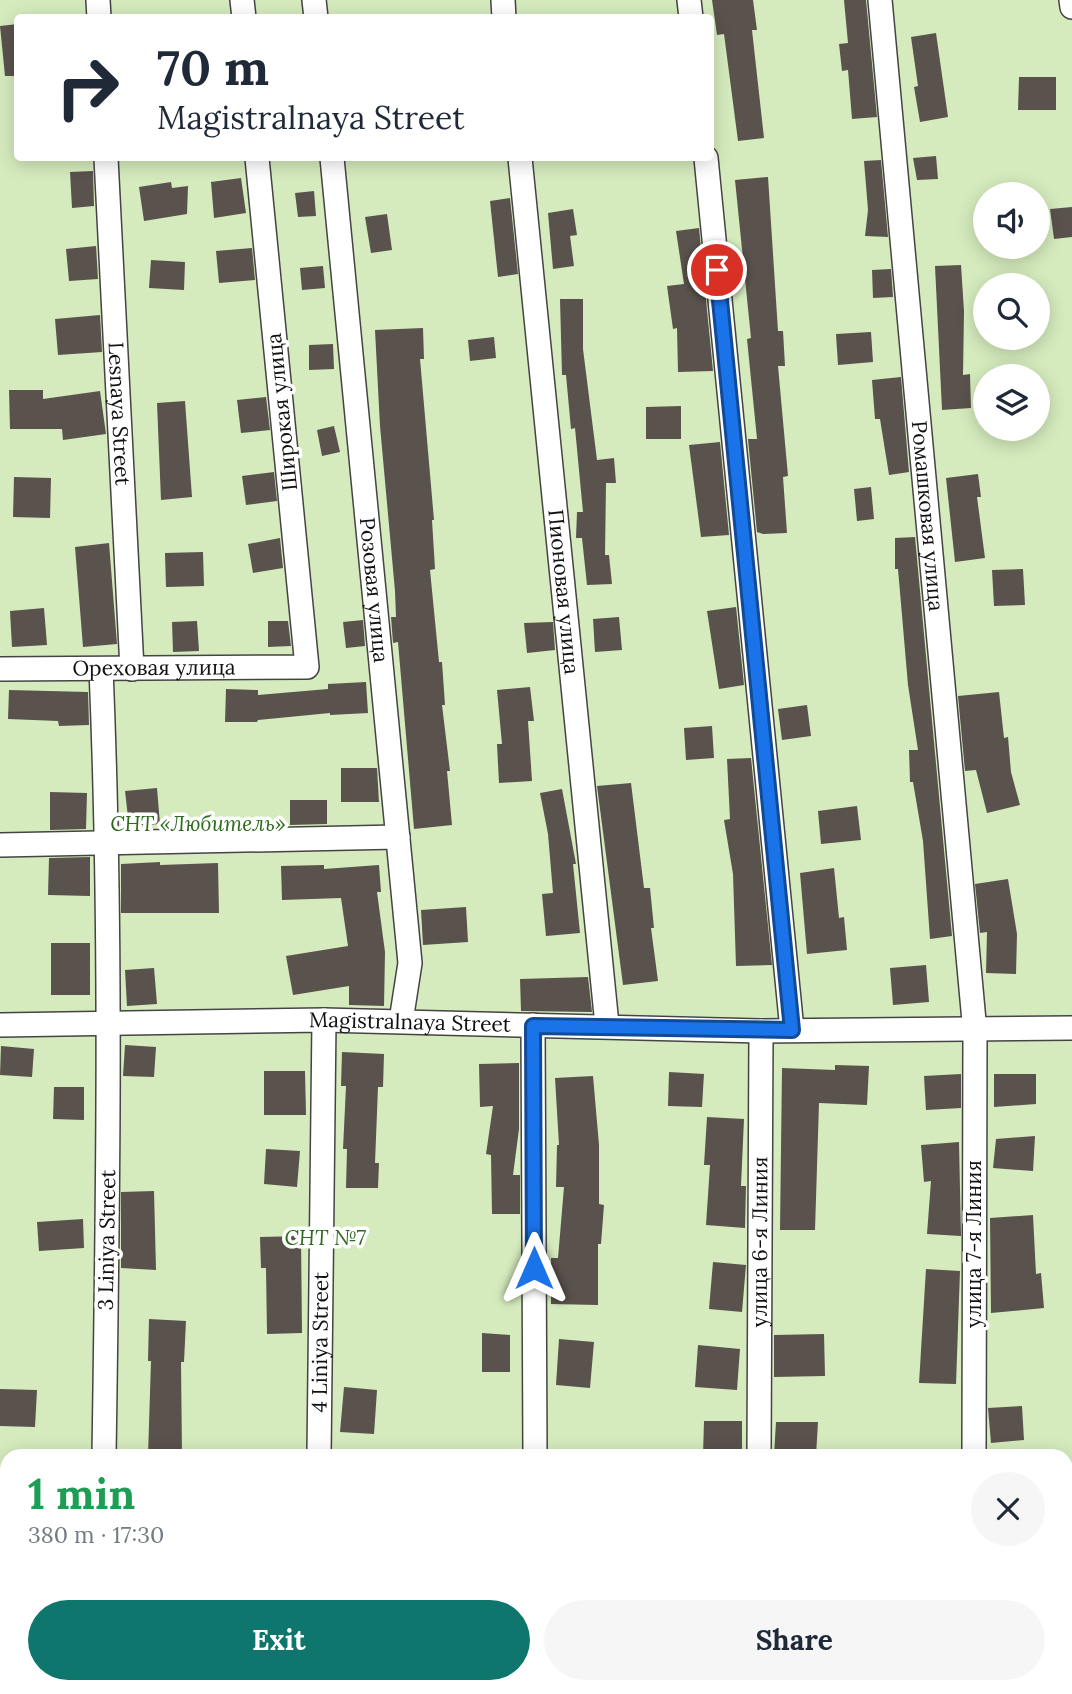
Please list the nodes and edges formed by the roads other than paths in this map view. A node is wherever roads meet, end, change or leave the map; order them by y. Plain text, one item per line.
1 (880, 0) edge
2 (1071, 0) edge
3 (1072, 7) edge
4 (106, 161) edge
5 (257, 161) edge
6 (332, 161) edge
7 (520, 161) edge
8 (706, 161) edge
9 (307, 667) joint
10 (0, 669) edge
11 (101, 669) junction
12 (132, 669) junction
13 (398, 837) junction
14 (108, 842) junction
15 (0, 845) edge
16 (324, 1020) junction
17 (401, 1021) junction
18 (0, 1025) edge
19 (110, 1025) junction
20 (607, 1025) junction
21 (533, 1026) junction
22 (1072, 1028) edge
23 (792, 1030) junction
24 (761, 1031) junction
25 (975, 1031) junction
26 (104, 1449) edge
27 (319, 1449) edge
28 (535, 1449) edge
29 (759, 1449) edge
30 (974, 1449) edge

1 - 25 street, Ромашковая улица
2 - 3 street
4 - 12 street, Lesnaya Street
5 - 9 street, Широкая улица
6 - 13 street, Розовая улица
7 - 20 street, Пионовая улица
8 - 23 street
9 - 12 street, Ореховая улица
10 - 11 street, Ореховая улица
11 - 12 street, Ореховая улица
11 - 14 street, 3 Liniya Street
13 - 14 street
13 - 17 street, Розовая улица
14 - 15 street
14 - 19 street, 3 Liniya Street
16 - 17 street, Magistralnaya Street
16 - 19 street, Magistralnaya Street
16 - 27 street, 4 Liniya Street
17 - 21 street, Magistralnaya Street
18 - 19 street, Magistralnaya Street
19 - 26 street, 3 Liniya Street
20 - 21 street, Magistralnaya Street
20 - 24 street, Magistralnaya Street
21 - 28 street
22 - 25 street, Magistralnaya Street
23 - 24 street, Magistralnaya Street
23 - 25 street, Magistralnaya Street
24 - 29 street, улица 6-я Линия
25 - 30 street, улица 7-я Линия

